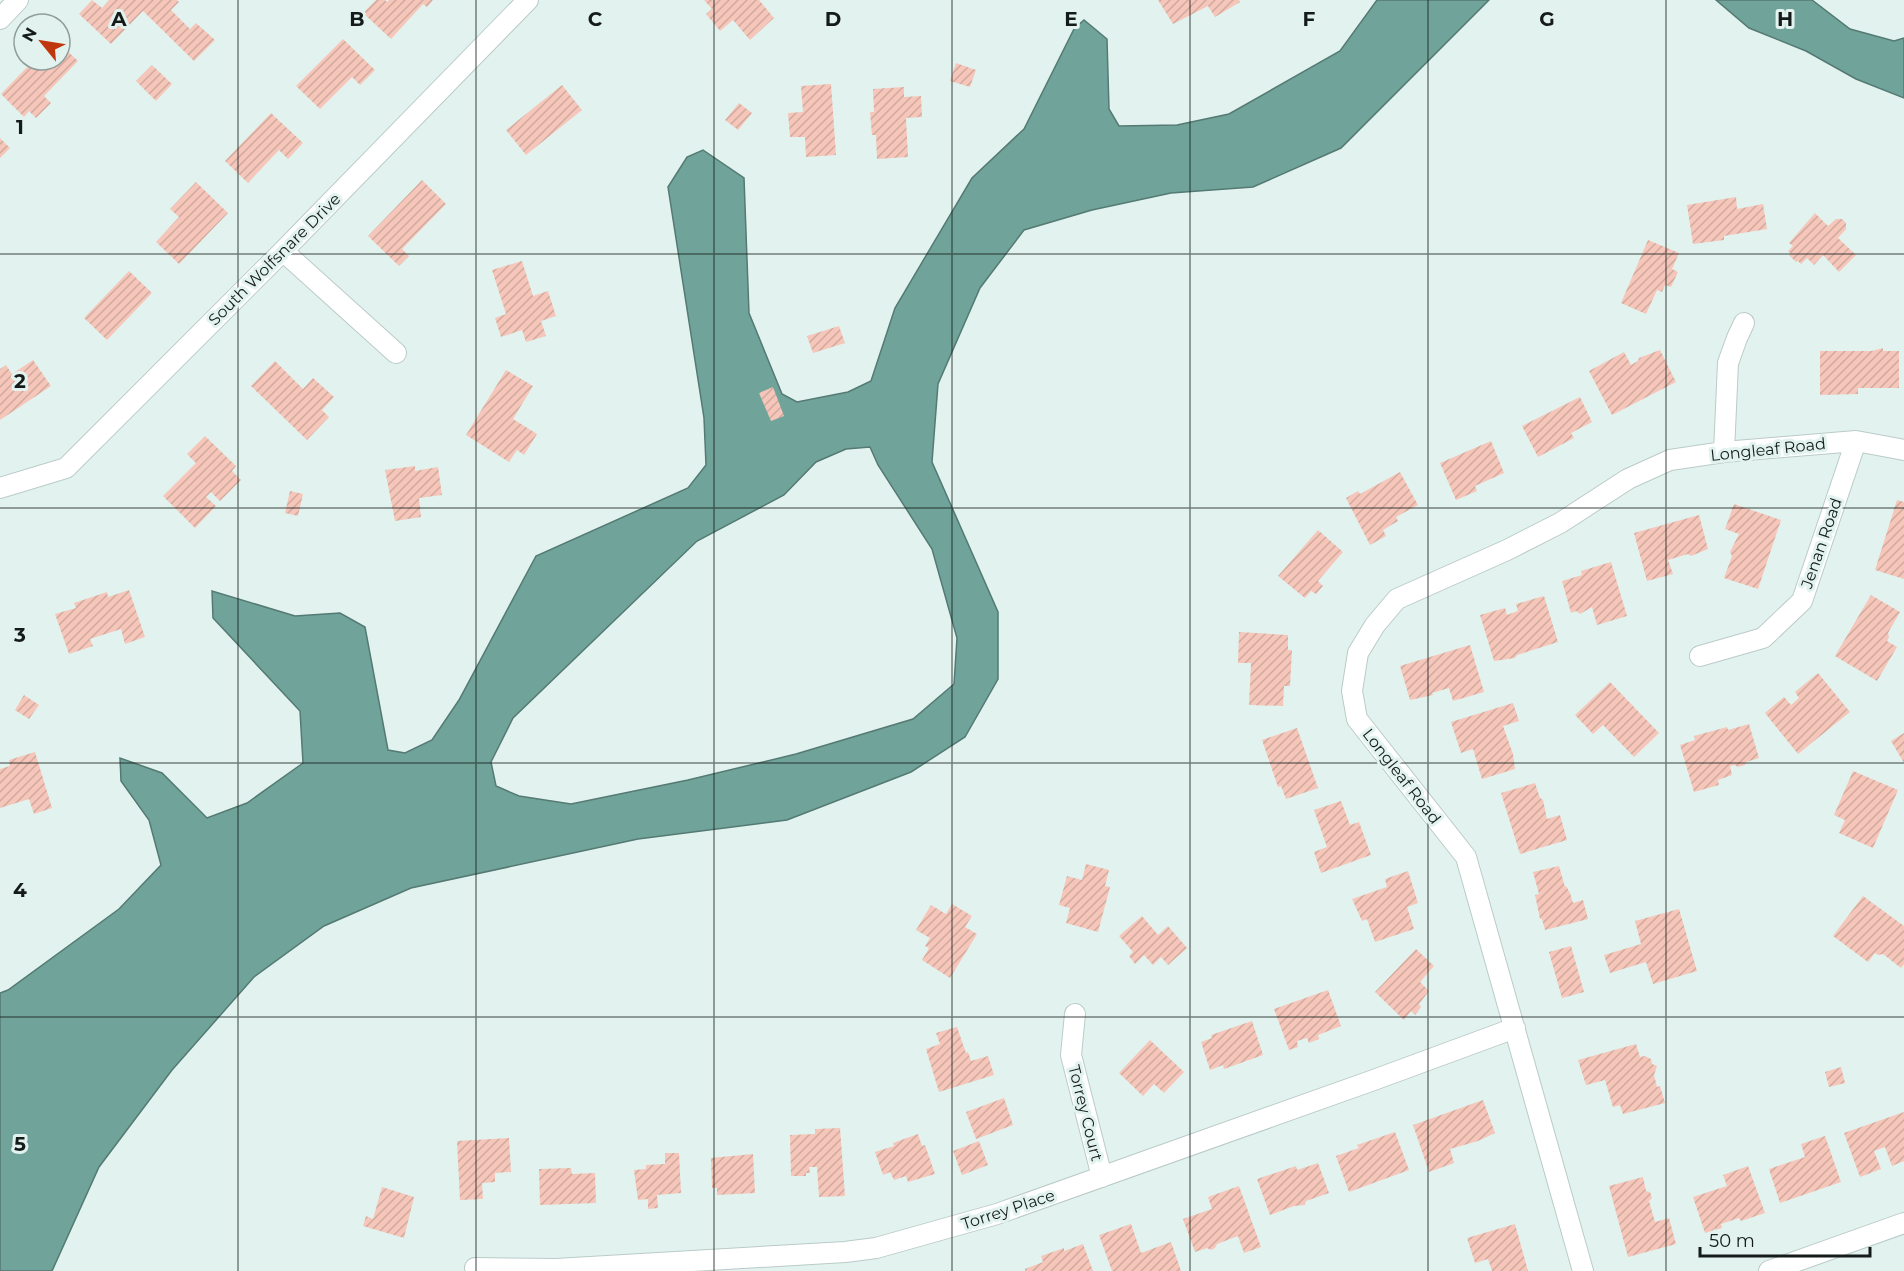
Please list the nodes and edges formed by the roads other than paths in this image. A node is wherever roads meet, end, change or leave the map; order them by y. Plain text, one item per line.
1 (18, 0) edge
2 (528, 0) edge
3 (0, 19) edge
4 (283, 251) junction
5 (1744, 323) dead end
6 (396, 352) dead end
7 (1856, 441) junction
8 (1904, 450) edge
9 (1724, 452) junction
10 (0, 488) edge
11 (1700, 656) dead end
12 (1075, 1014) dead end
13 (1515, 1028) junction
14 (1102, 1177) junction
15 (1904, 1223) edge
16 (475, 1268) dead end
17 (1583, 1271) edge
18 (1769, 1271) edge

1 - 3 street
2 - 4 street, South Wolfsnare Drive
4 - 6 street
4 - 10 street, South Wolfsnare Drive
5 - 9 street
7 - 8 street, Longleaf Road
7 - 9 street, Longleaf Road
7 - 11 street, Jenan Road
9 - 13 street, Longleaf Road
12 - 14 street, Torrey Court
13 - 14 street, Torrey Place
13 - 17 street, Longleaf Road
14 - 16 street, Torrey Place
15 - 18 street

